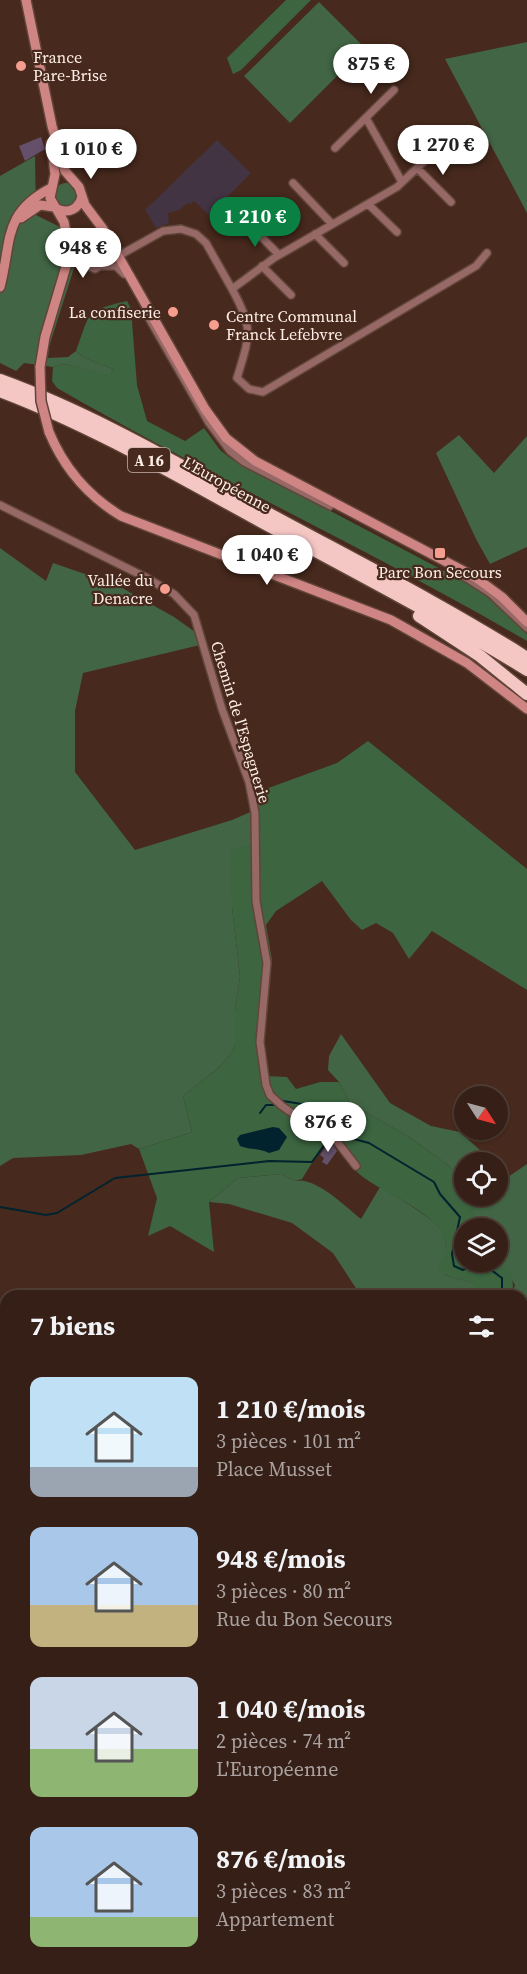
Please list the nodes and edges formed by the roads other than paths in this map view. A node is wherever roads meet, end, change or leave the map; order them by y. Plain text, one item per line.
1 (20, 0) edge
2 (27, 0) edge
3 (394, 90) dead end
4 (366, 118) junction
5 (423, 138) dead end
6 (335, 148) dead end
7 (417, 168) junction
8 (72, 181) junction
9 (402, 182) junction
10 (293, 183) dead end
11 (52, 187) junction
12 (82, 196) junction
13 (451, 202) dead end
14 (368, 204) junction
15 (56, 208) junction
16 (249, 224) dead end
17 (332, 224) junction
18 (397, 232) dead end
19 (315, 234) junction
20 (68, 238) junction
21 (8, 247) junction
22 (487, 253) dead end
23 (279, 255) junction
24 (118, 256) junction
25 (344, 263) dead end
26 (101, 266) junction
27 (262, 266) junction
28 (0, 287) edge
29 (232, 289) junction
30 (291, 295) dead end
31 (0, 380) edge
32 (0, 391) edge
33 (0, 505) edge
34 (359, 518) junction
35 (293, 539) junction
36 (403, 541) junction
37 (527, 622) edge
38 (527, 628) edge
39 (496, 639) junction
40 (527, 650) edge
41 (527, 658) edge
42 (527, 670) edge
43 (527, 694) edge
44 (527, 709) edge
45 (356, 1166) dead end

1 - 11 main road
2 - 8 main road
3 - 4 street
4 - 6 street
4 - 9 street
5 - 7 street
7 - 9 street
7 - 13 street
8 - 11 main road
8 - 12 main road
9 - 14 street
10 - 17 street
11 - 15 main road
11 - 21 main road
12 - 15 main road
12 - 24 main road
14 - 17 street
14 - 18 street
15 - 20 main road
15 - 21 main road
16 - 23 street
17 - 19 street
19 - 23 street
19 - 25 street
20 - 26 street
20 - 44 main road, bridge
21 - 28 main road
22 - 29 street
23 - 27 street
24 - 26 street
24 - 29 street
24 - 34 main road
26 - 34 street
27 - 29 street
27 - 30 street
31 - 39 highway, L'Européenne / A 16
32 - 35 highway, L'Européenne / A 16
33 - 45 street, Chemin de l'Espagnerie
34 - 36 main road
35 - 42 highway, L'Européenne / A 16
35 - 43 highway
36 - 37 main road
36 - 38 street
39 - 40 highway
39 - 41 highway, L'Européenne / A 16

